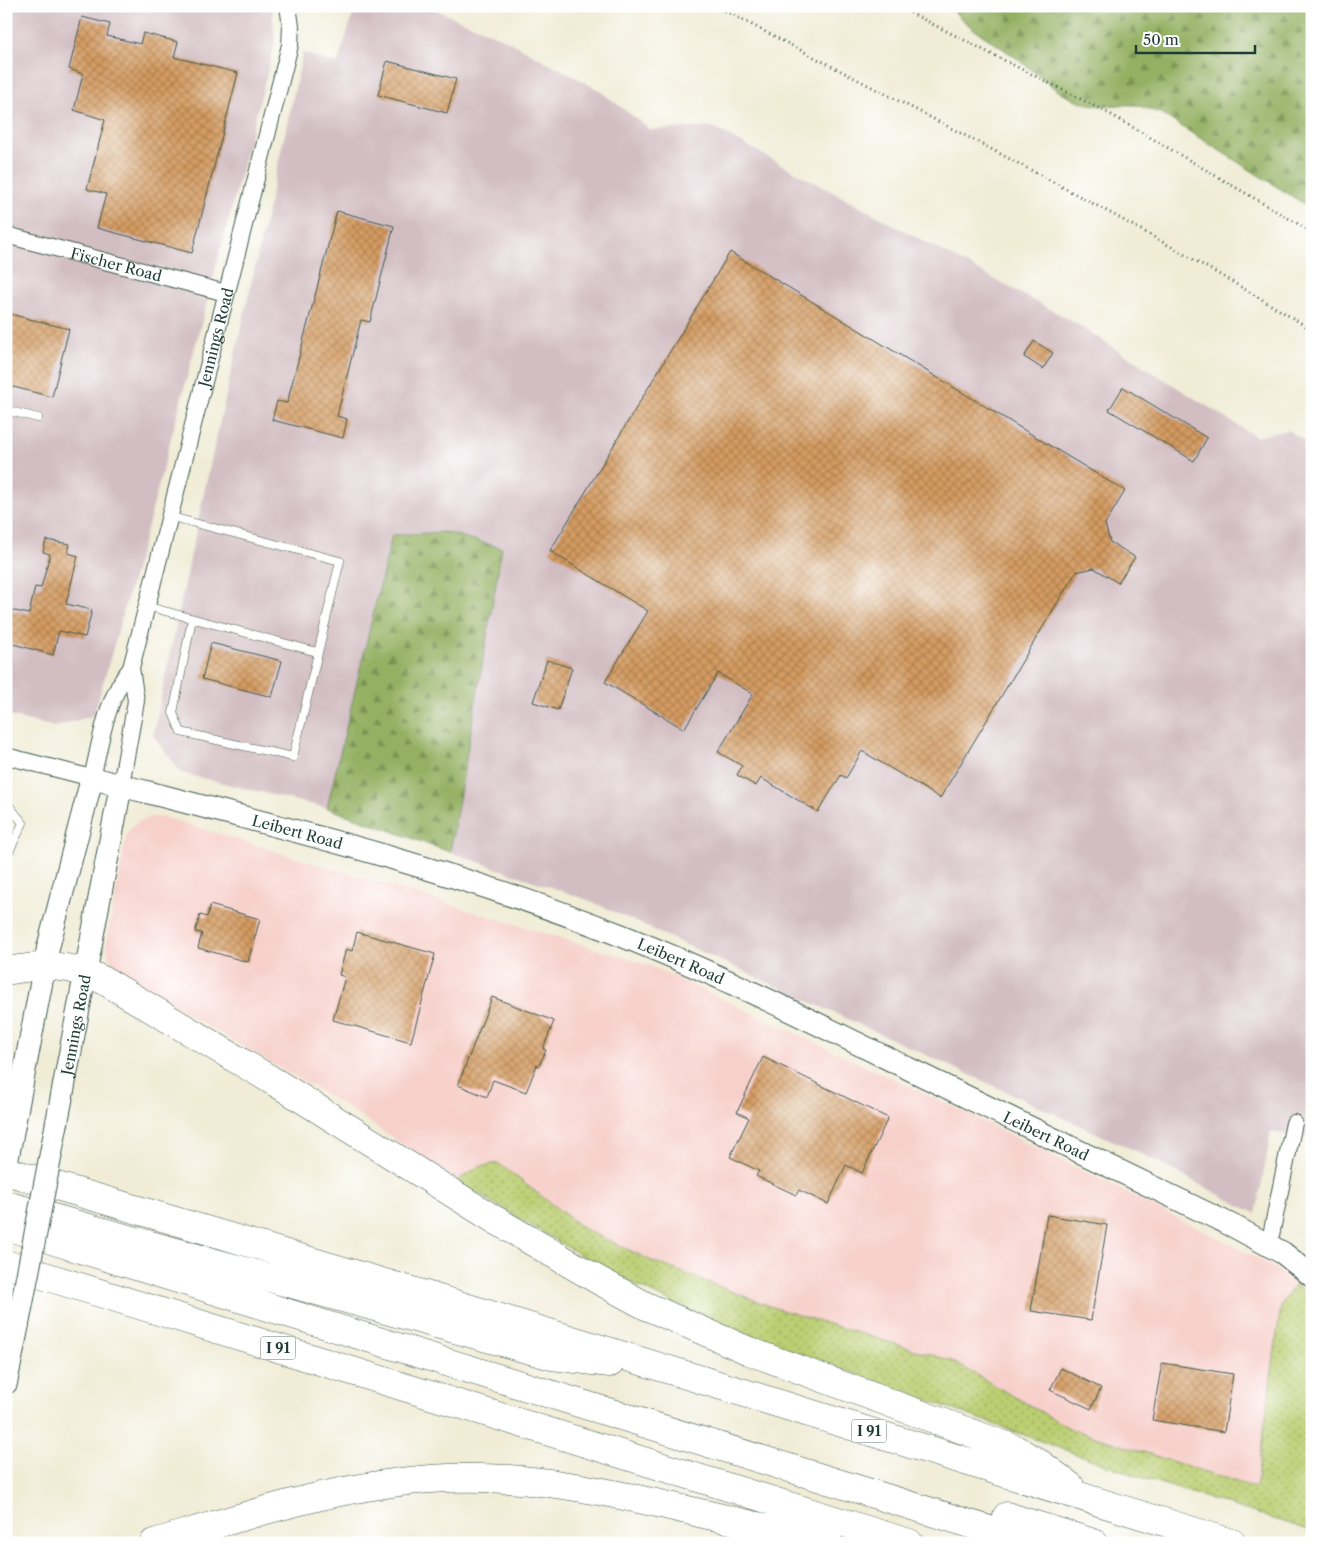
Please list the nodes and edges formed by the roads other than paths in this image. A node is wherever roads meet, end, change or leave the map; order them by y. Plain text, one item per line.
1 (288, 6) edge
2 (6, 235) edge
3 (226, 294) junction
4 (6, 410) edge
5 (38, 418) dead end
6 (9, 509) dead end
7 (168, 516) junction
8 (6, 519) edge
9 (146, 606) junction
10 (192, 619) junction
11 (317, 652) junction
12 (131, 668) junction
13 (6, 756) edge
14 (92, 778) junction
15 (121, 785) junction
16 (6, 802) edge
17 (6, 858) edge
18 (45, 965) junction
19 (6, 971) edge
20 (85, 972) junction
21 (1294, 1123) dead end
22 (6, 1166) edge
23 (6, 1171) edge
24 (6, 1205) edge
25 (6, 1226) edge
26 (138, 1242) junction
27 (1269, 1245) junction
28 (6, 1264) edge
29 (1312, 1276) edge
30 (654, 1364) junction
31 (6, 1383) edge
32 (1084, 1497) junction
33 (154, 1543) edge
34 (829, 1543) edge
35 (909, 1543) edge
36 (1032, 1543) edge
37 (1094, 1543) edge
38 (1232, 1543) edge

1 - 3 street, Jennings Road
2 - 3 street, Fischer Road
3 - 7 street, Jennings Road
4 - 5 lane
6 - 8 lane
7 - 9 street, Jennings Road
7 - 11 lane
9 - 10 lane
9 - 12 street, Jennings Road
10 - 11 lane
10 - 11 lane
12 - 14 street, Jennings Road
12 - 15 street, Jennings Road
13 - 14 street, Leibert Road
14 - 15 street, Leibert Road
14 - 18 street, Jennings Road
15 - 20 street, Jennings Road
15 - 27 street, Leibert Road
16 - 17 lane
18 - 19 highway
18 - 20 highway
18 - 22 street, Jennings Road
20 - 31 street, Jennings Road, bridge
20 - 32 highway
21 - 27 street
23 - 30 highway, I 91
24 - 26 highway
25 - 36 highway
26 - 30 highway
26 - 37 highway
27 - 29 street, Leibert Road
28 - 35 highway, I 91
30 - 32 highway, I 91
32 - 38 highway, I 91
33 - 34 highway

